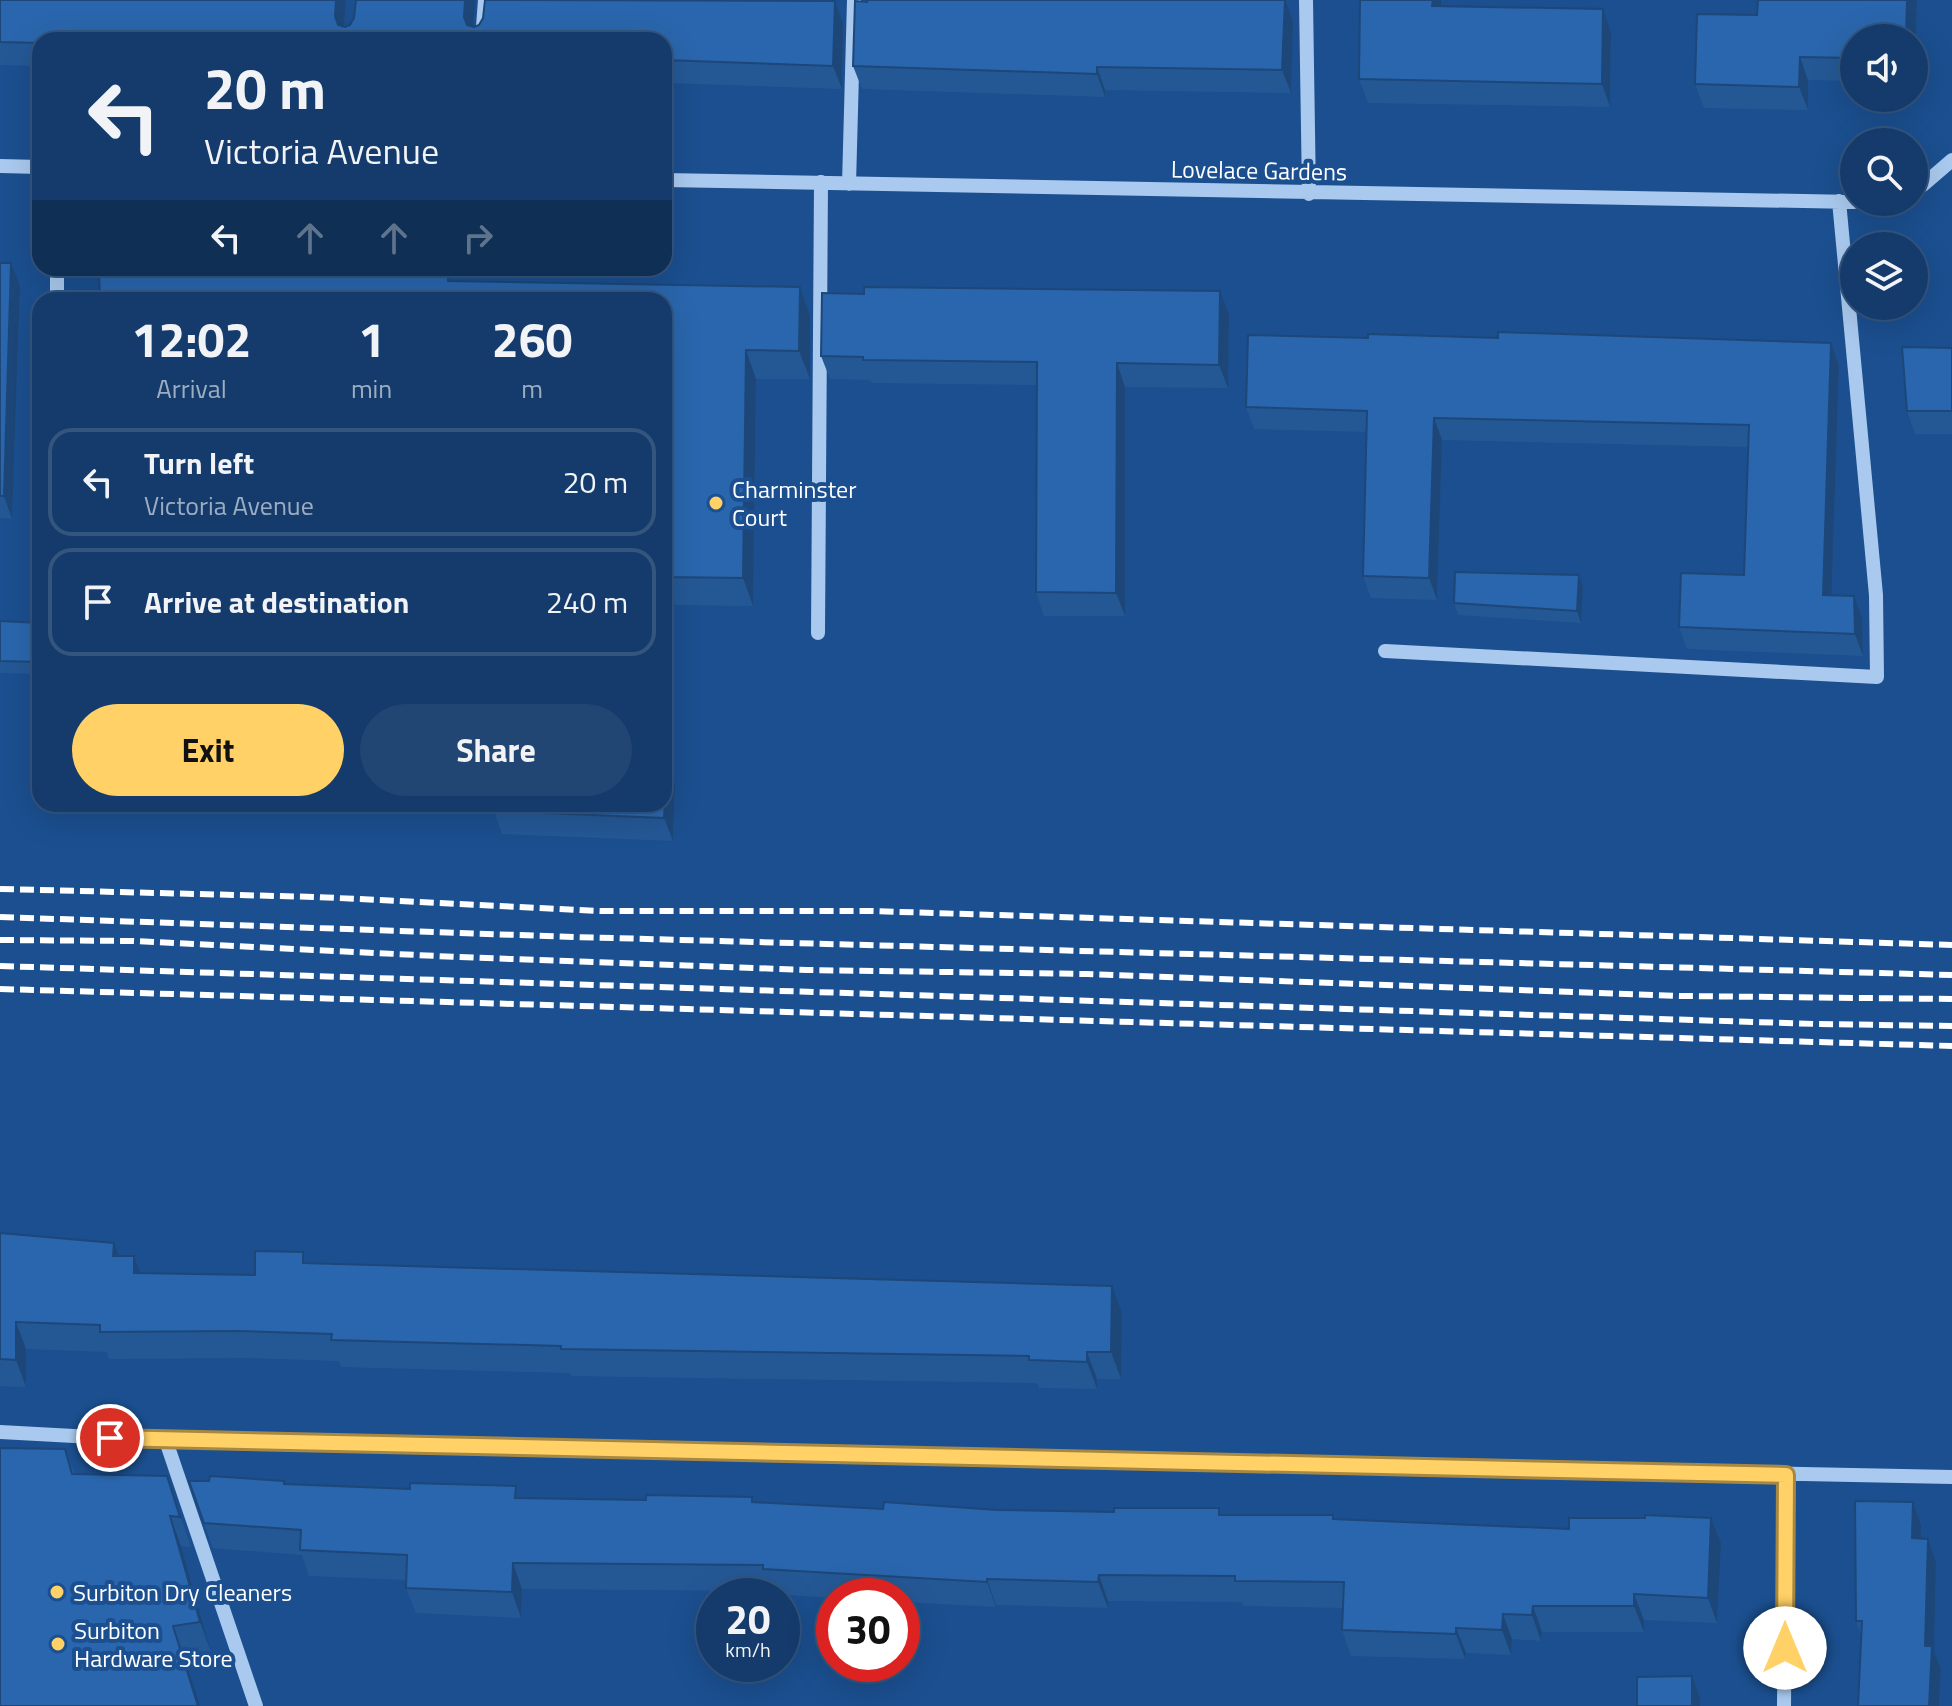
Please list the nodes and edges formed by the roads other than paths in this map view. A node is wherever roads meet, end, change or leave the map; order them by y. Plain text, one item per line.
1 (485, 0) edge
2 (854, 0) edge
3 (1306, 0) edge
4 (483, 32) edge
5 (1952, 160) edge
6 (0, 166) edge
7 (32, 167) edge
8 (672, 180) edge
9 (1928, 181) edge
10 (821, 182) junction
11 (849, 184) junction
12 (1309, 194) junction
13 (1840, 202) edge
14 (1848, 216) edge
15 (818, 633) dead end
16 (1385, 651) dead end
17 (0, 1432) edge
18 (166, 1441) junction
19 (1786, 1475) junction
20 (1952, 1477) edge
21 (256, 1706) edge
22 (1784, 1706) edge

1 - 4 street
2 - 11 street
3 - 12 street
5 - 9 street
6 - 7 street
8 - 10 street, Lovelace Gardens
10 - 11 street, Lovelace Gardens
10 - 15 street
11 - 12 street, Lovelace Gardens
12 - 13 street, Lovelace Gardens
14 - 16 street
17 - 18 street
18 - 19 street
18 - 21 street
19 - 20 street
19 - 22 street

